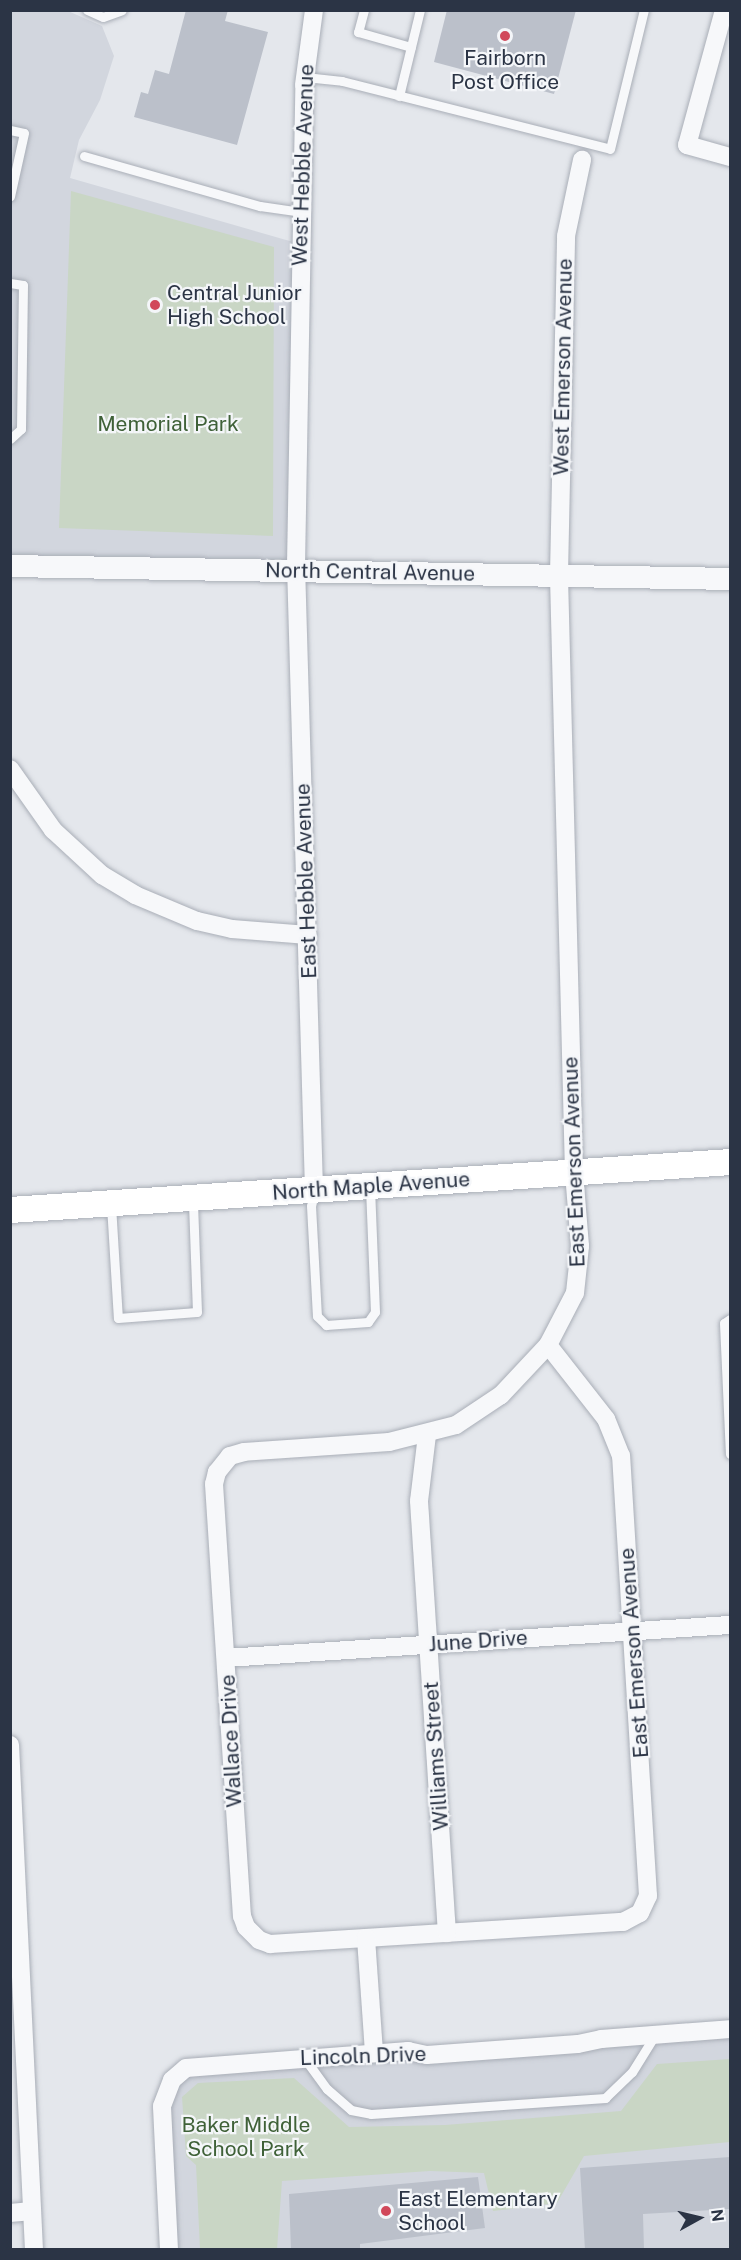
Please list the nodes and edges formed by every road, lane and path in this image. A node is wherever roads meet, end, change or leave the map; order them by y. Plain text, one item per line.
1 (87, 10) edge
2 (123, 10) edge
3 (315, 10) edge
4 (364, 10) edge
5 (420, 10) edge
6 (644, 10) edge
7 (724, 10) edge
8 (411, 47) junction
9 (305, 77) junction
10 (399, 96) junction
11 (10, 130) edge
12 (84, 156) dead end
13 (730, 157) edge
14 (582, 160) dead end
15 (10, 196) edge
16 (301, 212) junction
17 (10, 283) edge
18 (10, 439) edge
19 (10, 566) edge
20 (299, 571) junction
21 (560, 575) junction
22 (730, 579) edge
23 (10, 769) edge
24 (308, 935) junction
25 (730, 1162) edge
26 (574, 1173) junction
27 (370, 1187) junction
28 (314, 1190) junction
29 (193, 1198) junction
30 (111, 1203) junction
31 (10, 1210) edge
32 (730, 1319) edge
33 (548, 1345) junction
34 (728, 1367) edge
35 (427, 1435) junction
36 (730, 1454) edge
37 (730, 1625) edge
38 (633, 1631) junction
39 (429, 1644) junction
40 (226, 1658) junction
41 (10, 1745) edge
42 (12, 1825) edge
43 (647, 1862) joint
44 (447, 1933) junction
45 (366, 1938) junction
46 (730, 2030) edge
47 (655, 2035) junction
48 (374, 2053) junction
49 (304, 2058) junction
50 (32, 2211) junction
51 (10, 2213) edge
52 (34, 2250) edge
53 (169, 2250) edge

1 - 2 lane
3 - 9 street, West Hebble Avenue
4 - 8 lane
5 - 8 lane
6 - 10 lane
7 - 13 street
8 - 10 lane
9 - 10 lane
9 - 16 street, West Hebble Avenue
11 - 15 lane
12 - 16 lane
14 - 21 street, West Emerson Avenue
16 - 20 street, West Hebble Avenue
17 - 18 lane
19 - 20 street, North Central Avenue
20 - 21 street, North Central Avenue
20 - 24 street, East Hebble Avenue
21 - 22 street, North Central Avenue
21 - 26 street, East Emerson Avenue
23 - 24 street
24 - 28 street, East Hebble Avenue
25 - 26 main road, North Maple Avenue
26 - 27 main road, North Maple Avenue
26 - 33 street, East Emerson Avenue
27 - 28 main road, North Maple Avenue
27 - 28 lane
28 - 29 main road, North Maple Avenue
29 - 30 main road, North Maple Avenue
29 - 30 lane
30 - 31 main road, North Maple Avenue
32 - 34 lane
33 - 35 street, Wallace Drive
33 - 38 street, East Emerson Avenue
34 - 36 lane
35 - 39 street, Williams Street
35 - 40 street, Wallace Drive
37 - 38 street, June Drive
38 - 39 street, June Drive
38 - 43 street, East Emerson Avenue
39 - 40 street, June Drive
39 - 44 street, Williams Street
40 - 45 street, Wallace Drive
41 - 42 street
42 - 50 street
43 - 44 street, Wallace Drive
44 - 45 street, Wallace Drive
45 - 48 street
46 - 47 street, Lincoln Drive
47 - 48 street, Lincoln Drive
47 - 49 lane
48 - 49 street, Lincoln Drive
49 - 53 street, Lincoln Drive
50 - 51 street
50 - 52 street

